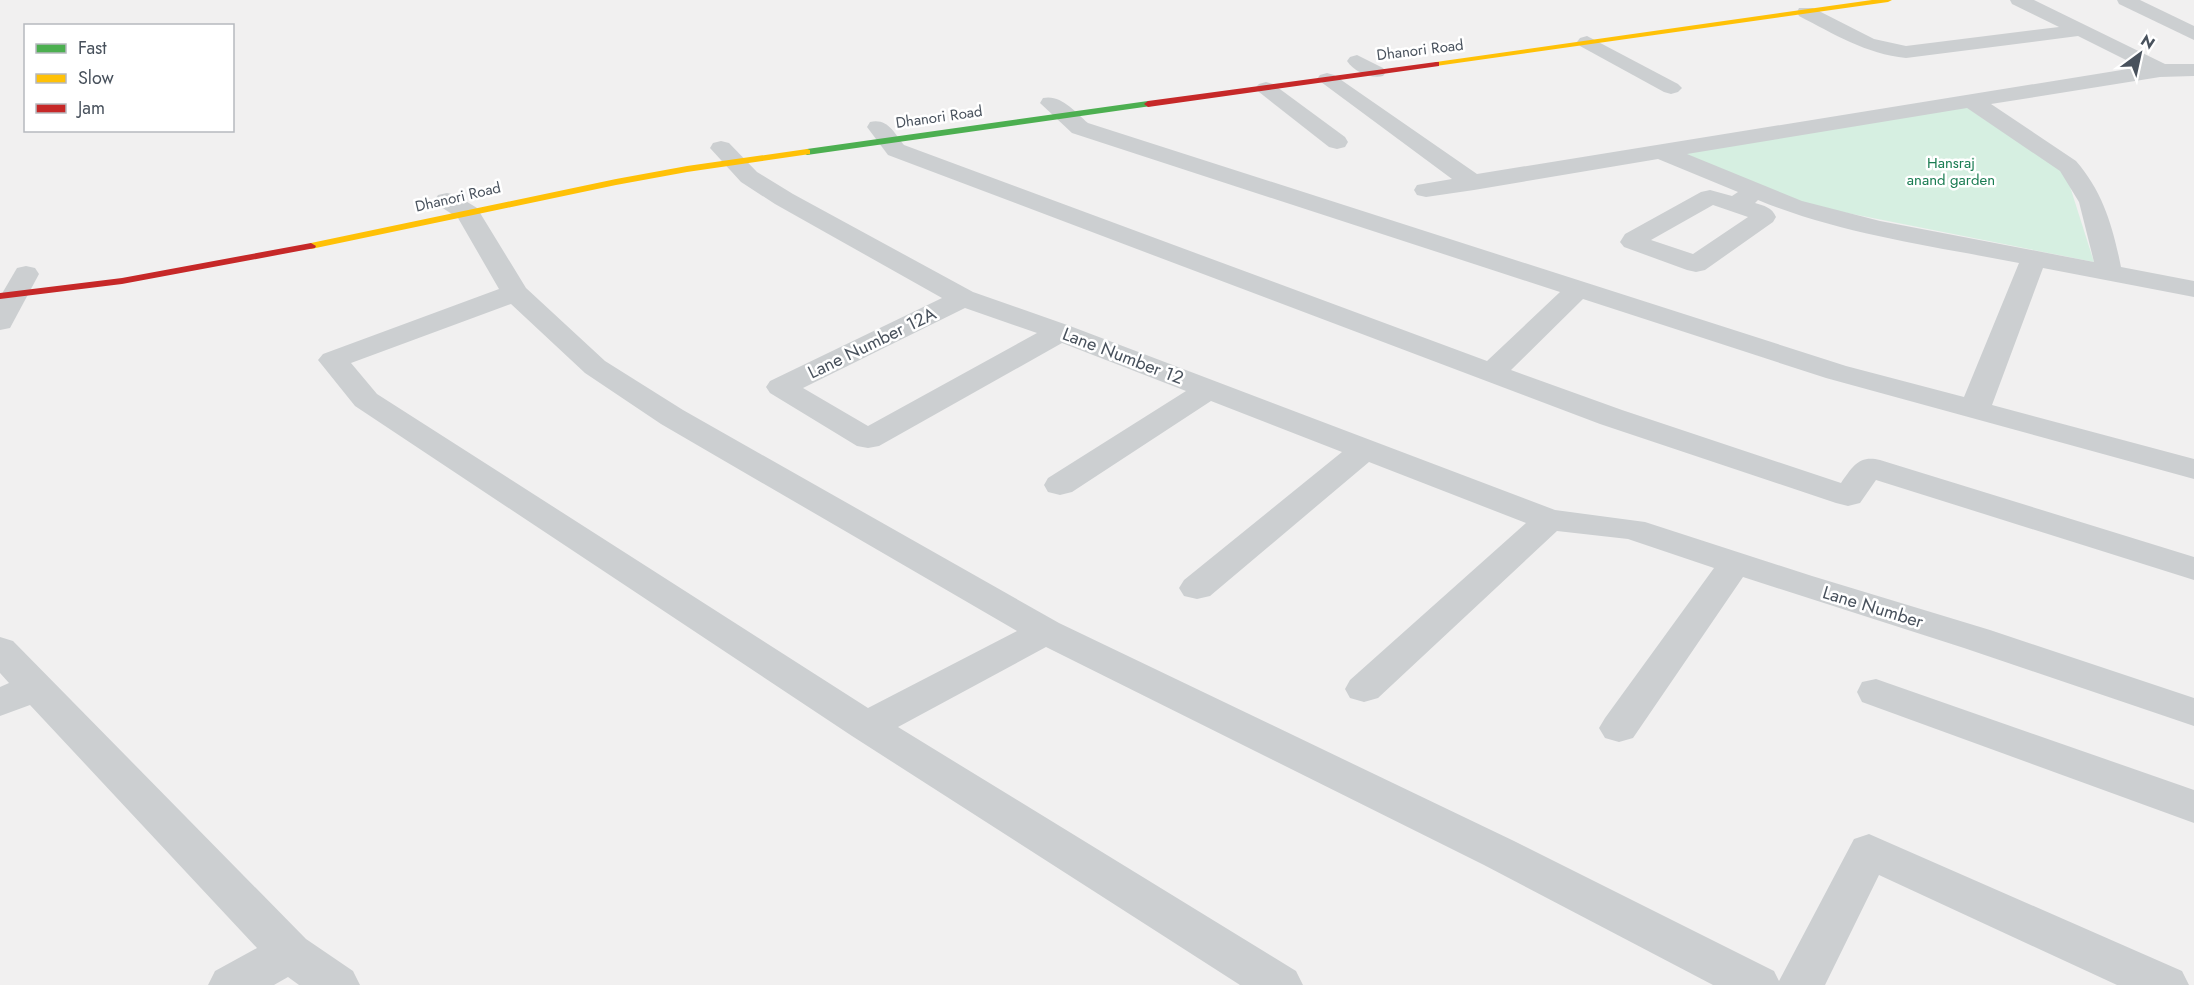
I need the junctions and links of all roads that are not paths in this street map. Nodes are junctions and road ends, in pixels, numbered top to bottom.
1 (1888, 0) edge
2 (2019, 0) edge
3 (2126, 0) edge
4 (1800, 6) edge
5 (2081, 30) junction
6 (2194, 34) edge
7 (1587, 42) junction
8 (1440, 49) dead end
9 (1351, 61) dead end
10 (1378, 65) junction
11 (2162, 70) junction
12 (2194, 70) edge
13 (1327, 79) junction
14 (2194, 85) edge
15 (1266, 88) junction
16 (1671, 88) dead end
17 (1971, 101) junction
18 (1058, 106) junction
19 (880, 130) junction
20 (1337, 142) dead end
21 (728, 152) junction
22 (1661, 152) junction
23 (598, 168) dead end
24 (607, 183) junction
25 (1474, 183) junction
26 (1426, 190) dead end
27 (455, 203) junction
28 (2034, 258) junction
29 (2109, 273) junction
30 (17, 282) edge
31 (1578, 289) junction
32 (2194, 289) edge
33 (515, 293) junction
34 (963, 298) junction
35 (0, 322) edge
36 (1060, 332) junction
37 (1491, 373) junction
38 (1209, 389) junction
39 (1975, 410) junction
40 (1365, 449) junction
41 (2194, 469) edge
42 (1060, 485) dead end
43 (1549, 519) junction
44 (1735, 563) junction
45 (2194, 569) edge
46 (1197, 588) dead end
47 (1046, 632) junction
48 (0, 650) edge
49 (1364, 689) dead end
50 (1876, 692) dead end
51 (18, 695) edge
52 (2194, 712) edge
53 (866, 726) junction
54 (1619, 729) dead end
55 (2194, 807) edge
56 (290, 952) junction
57 (232, 985) edge
58 (336, 985) edge
59 (1279, 985) edge
60 (1756, 985) edge
61 (1801, 985) edge
62 (2165, 985) edge

1 - 4 main road, Dhanori Road
2 - 5 street
3 - 6 street
4 - 5 street
4 - 7 main road, Dhanori Road
4 - 8 main road, Dhanori Road
5 - 11 street
7 - 10 main road, Dhanori Road
7 - 16 street
9 - 10 street
10 - 13 main road, Dhanori Road
11 - 12 street
11 - 14 street
11 - 17 street
13 - 15 main road, Dhanori Road
13 - 25 street
15 - 18 main road, Dhanori Road
15 - 20 street
17 - 22 street
17 - 29 street
18 - 19 main road, Dhanori Road
18 - 31 street
19 - 21 main road, Dhanori Road
19 - 37 street
21 - 24 main road, Dhanori Road
21 - 34 street, Lane Number 12
22 - 25 street
22 - 28 street
23 - 24 main road
24 - 27 main road, Dhanori Road
25 - 26 street
27 - 30 main road, Dhanori Road
27 - 33 street
28 - 29 street
28 - 39 street
29 - 32 street
30 - 35 street
31 - 37 street
31 - 39 street
33 - 47 street
33 - 53 street
34 - 36 street, Lane Number 12
34 - 36 street, Lane Number 12A
36 - 38 street, Lane Number 12
37 - 45 street
38 - 40 street, Lane Number 12
38 - 42 street
39 - 41 street
40 - 43 street, Lane Number 12
40 - 46 street
43 - 44 street, Lane Number
43 - 49 street
44 - 52 street, Lane Number
44 - 54 street
47 - 53 street
47 - 60 street
48 - 51 street
50 - 55 street
51 - 56 street
53 - 59 street
56 - 57 street
56 - 58 street
61 - 62 street

